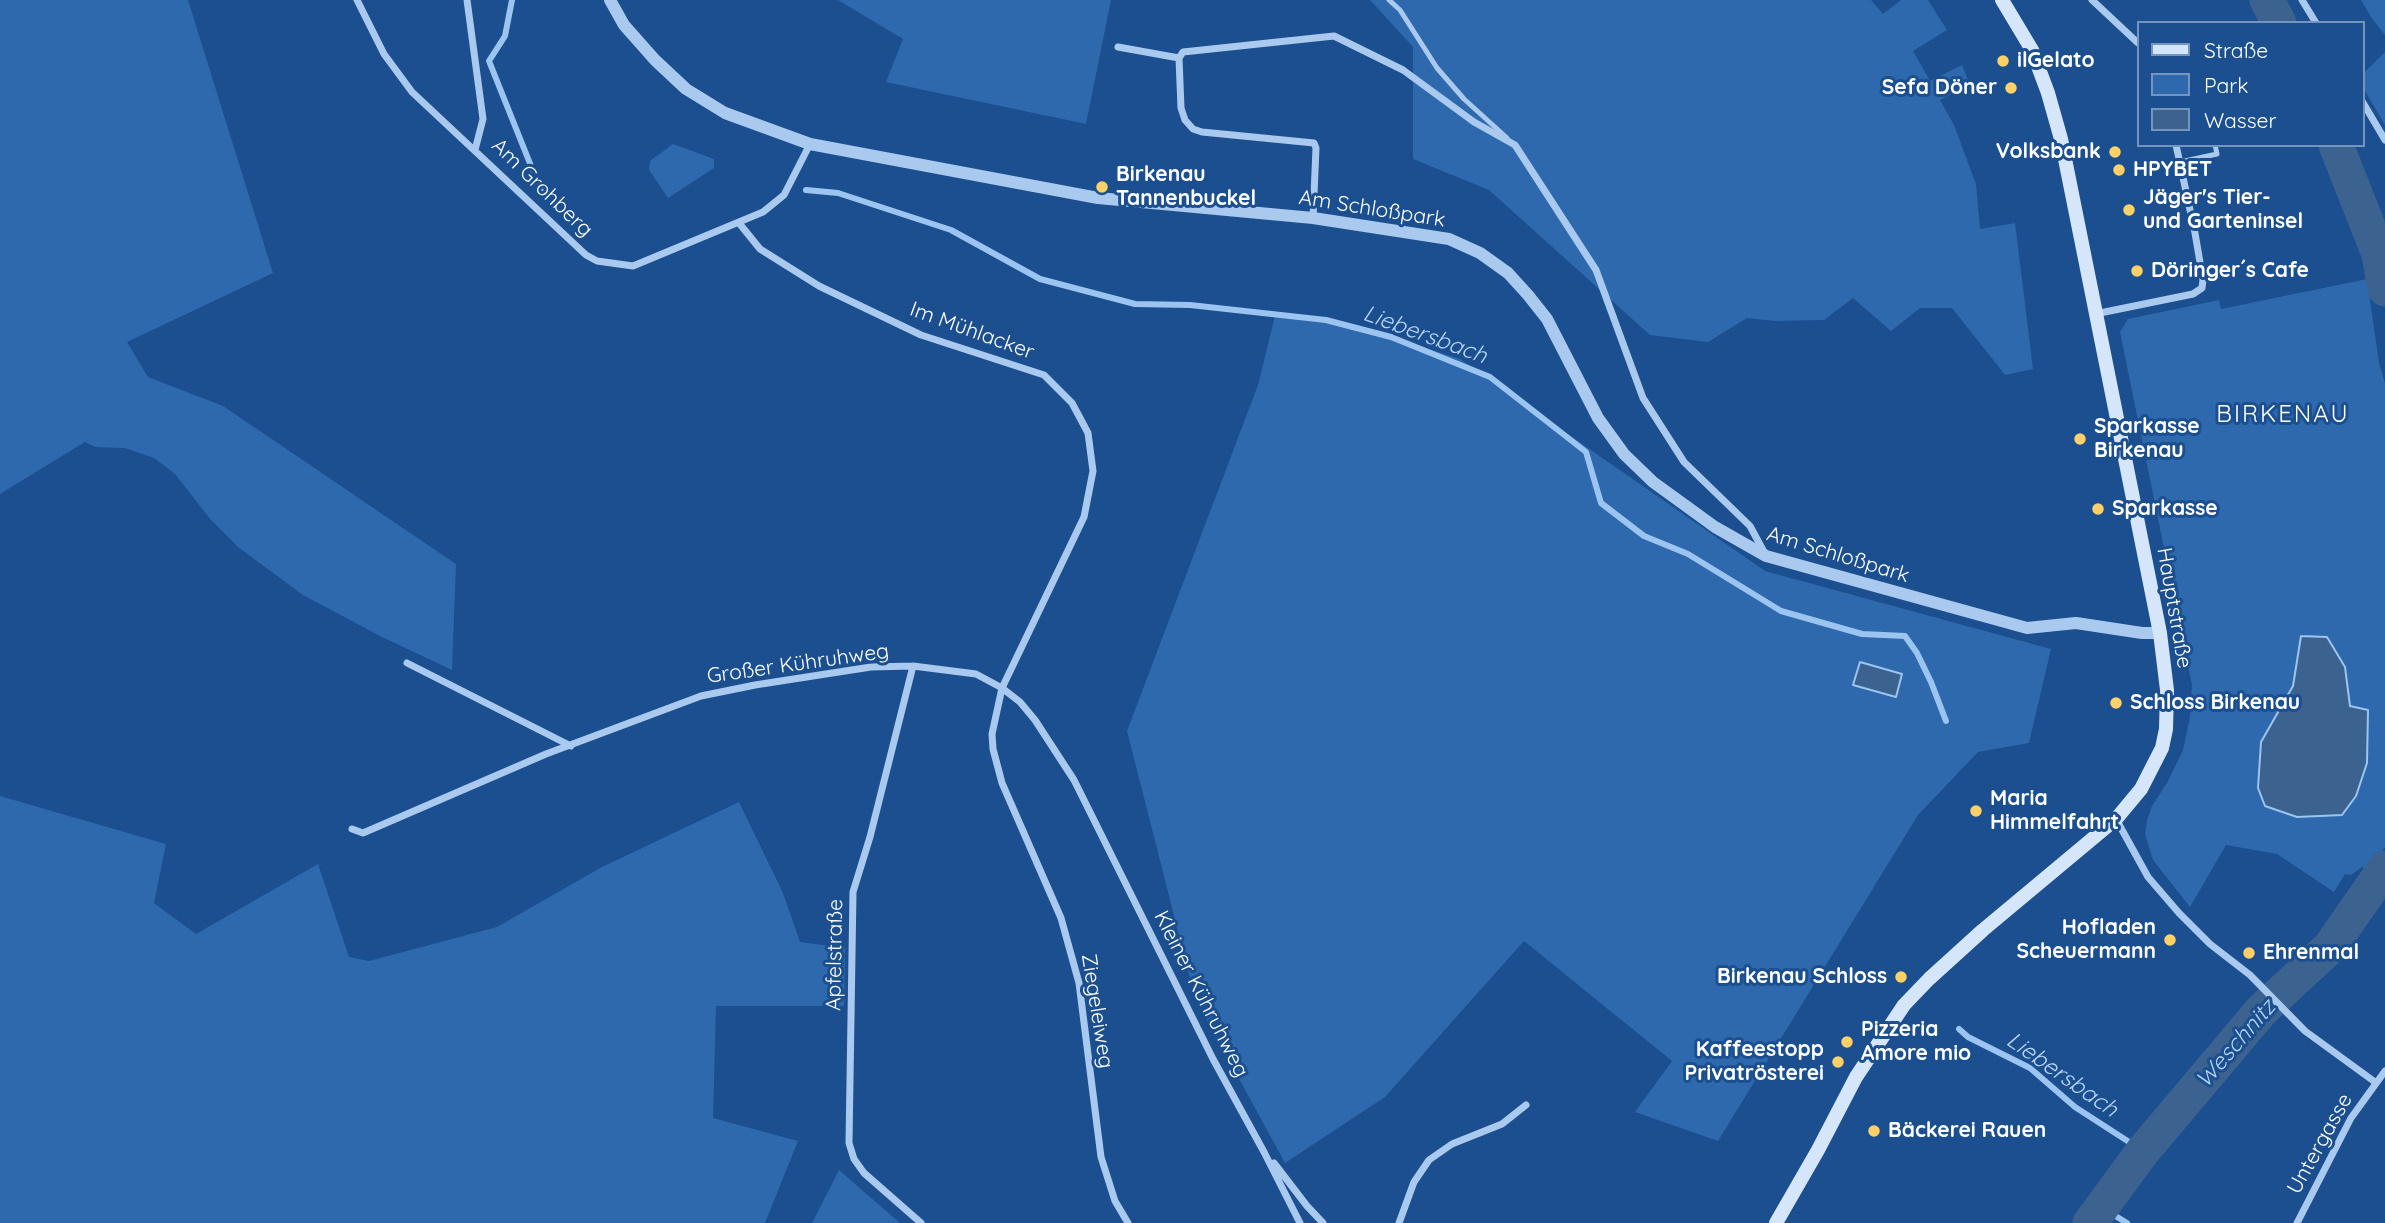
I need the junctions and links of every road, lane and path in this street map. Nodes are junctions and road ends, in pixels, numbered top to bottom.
1 (357, 0) edge
2 (467, 0) edge
3 (610, 0) edge
4 (1389, 0) edge
5 (2002, 0) edge
6 (2092, 0) edge
7 (2302, 0) edge
8 (2314, 21) edge
9 (2136, 41) edge
10 (1118, 47) dead end
11 (1179, 58) junction
12 (2364, 104) edge
13 (2385, 140) edge
14 (810, 145) junction
15 (1515, 145) junction
16 (2176, 147) edge
17 (2215, 147) edge
18 (475, 150) junction
19 (2180, 162) junction
20 (1313, 218) junction
21 (739, 223) junction
22 (2095, 314) junction
23 (1766, 556) junction
24 (2160, 633) junction
25 (407, 663) dead end
26 (913, 666) junction
27 (1002, 688) junction
28 (571, 746) junction
29 (1074, 780) joint
30 (2116, 819) junction
31 (352, 829) dead end
32 (2385, 1071) edge
33 (2375, 1083) junction
34 (1526, 1105) dead end
35 (1264, 1152) junction
36 (921, 1223) edge
37 (1128, 1223) edge
38 (1300, 1223) edge
39 (1323, 1223) edge
40 (1399, 1223) edge
41 (1776, 1223) edge
42 (2297, 1223) edge

1 - 18 street
2 - 18 street, Am Grohberg
3 - 14 street, Am Schloßpark
4 - 15 lane
5 - 22 main road, Hauptstraße
6 - 9 street
7 - 8 street
10 - 11 street
11 - 15 street
11 - 20 street
12 - 13 street
14 - 20 street, Am Schloßpark
14 - 21 street, Am Grohberg
15 - 23 street
16 - 19 street
17 - 19 lane
18 - 21 street, Am Grohberg
19 - 22 street
20 - 23 street, Am Schloßpark
21 - 27 street, Im Mühlacker
22 - 24 main road, Hauptstraße
23 - 24 street, Am Schloßpark
24 - 30 main road, Hauptstraße
25 - 28 street
26 - 27 street, Großer Kühruhweg
26 - 28 street, Großer Kühruhweg
26 - 36 street, Apfelstraße
27 - 29 street, Großer Kühruhweg
27 - 37 street, Ziegeleiweg
28 - 31 street, Großer Kühruhweg
29 - 35 street, Kleiner Kühruhweg
30 - 33 street
30 - 41 main road, Hauptstraße
32 - 33 street, Untergasse
33 - 42 street, Untergasse
34 - 40 street
35 - 38 street, Kleiner Kühruhweg
35 - 39 street

